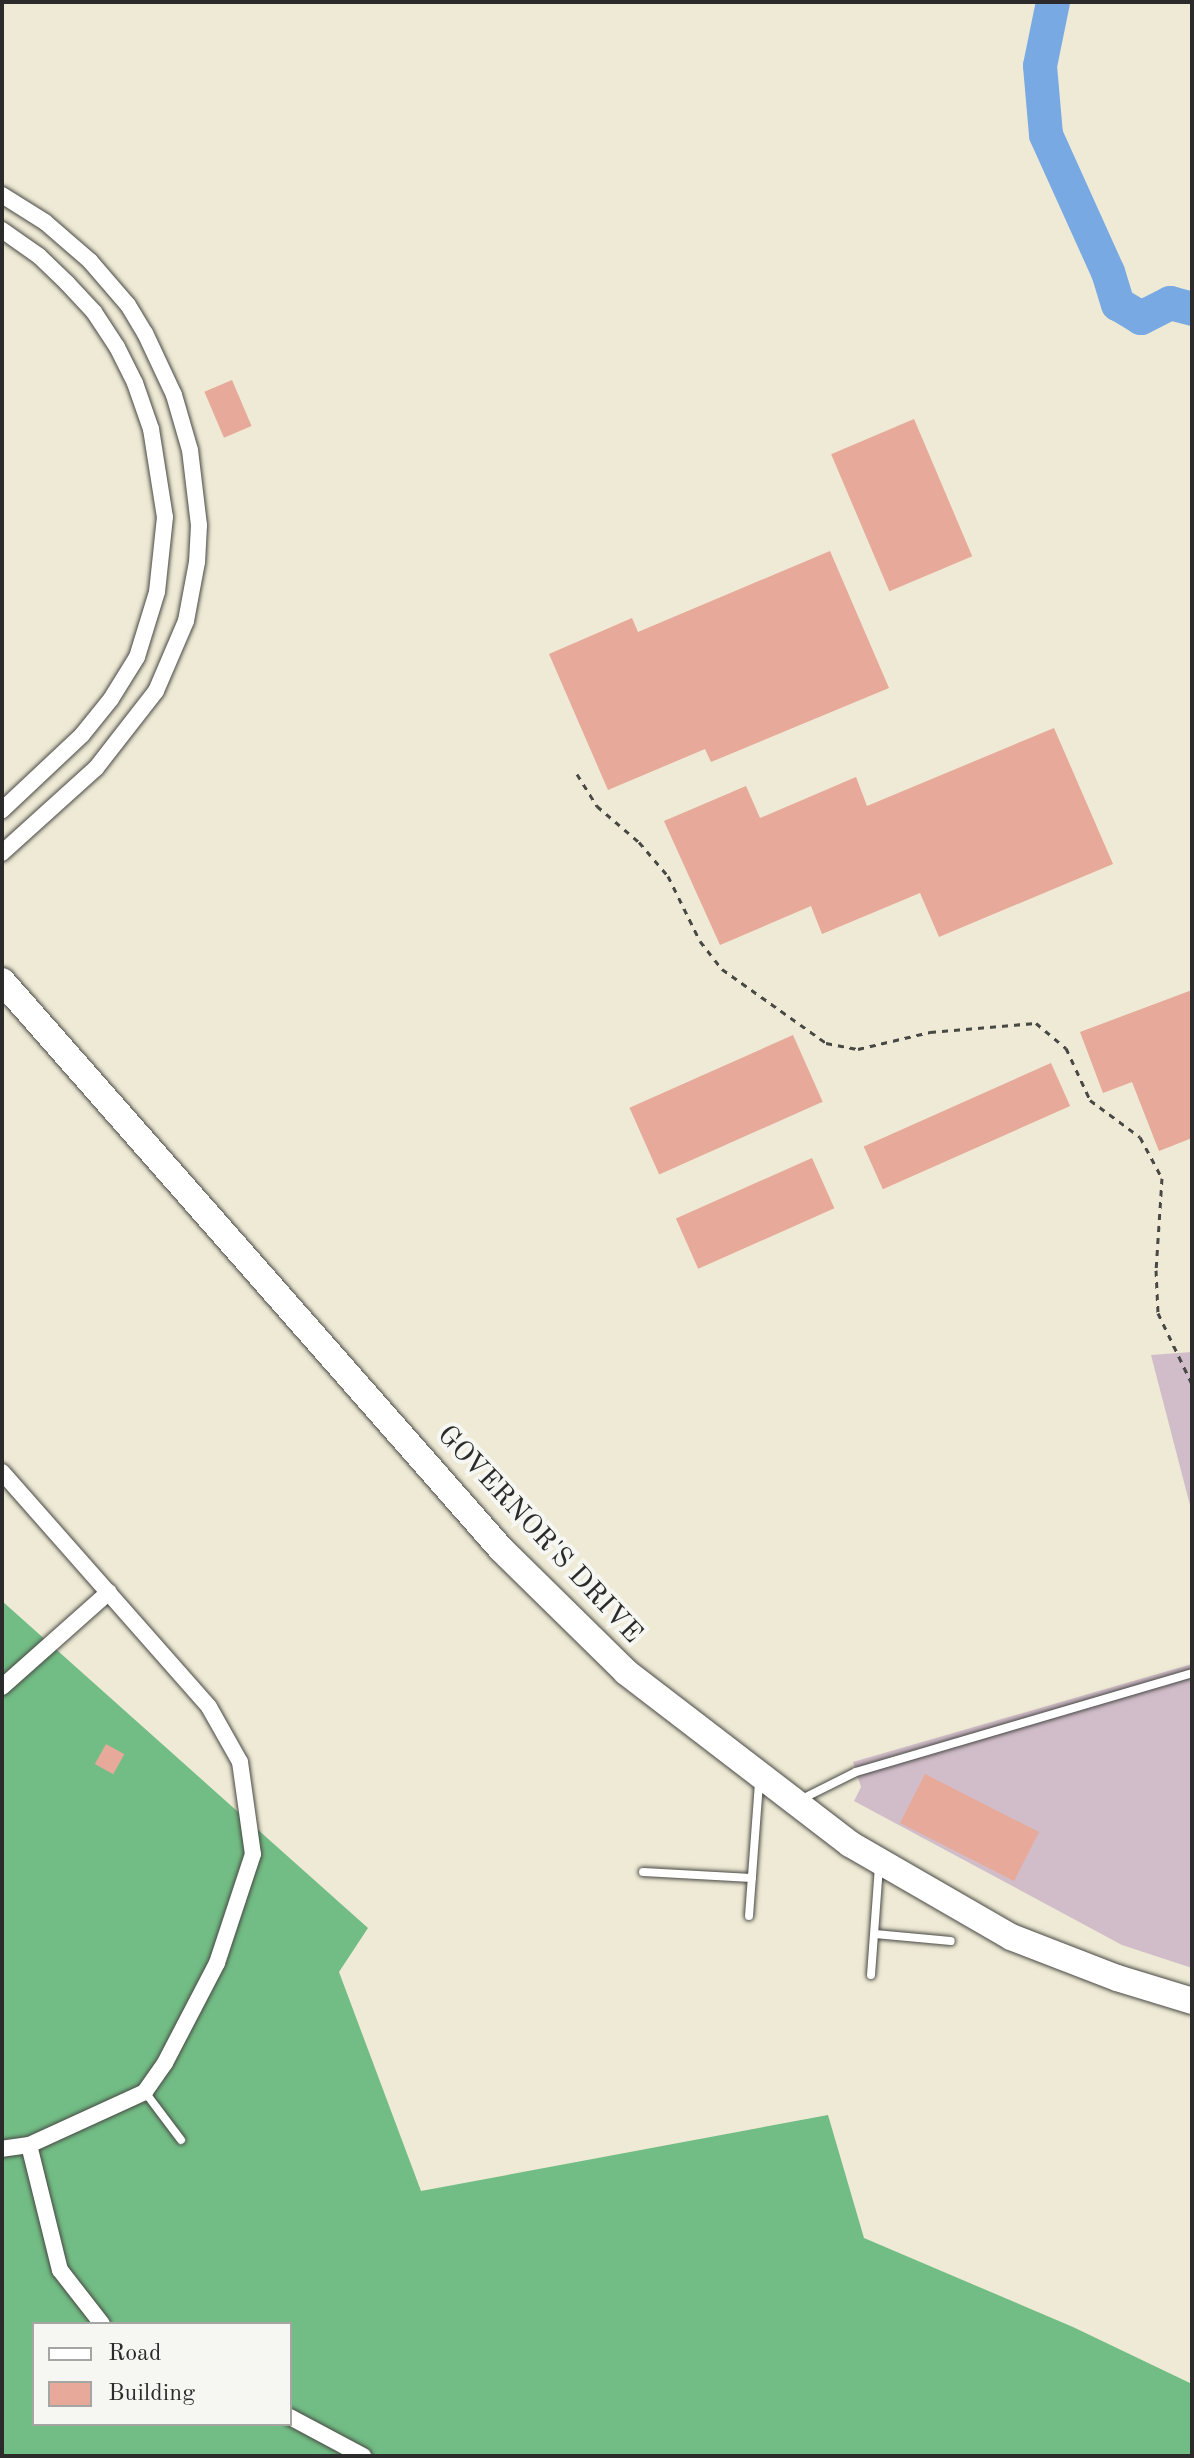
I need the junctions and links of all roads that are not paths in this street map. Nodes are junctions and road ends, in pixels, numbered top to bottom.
1 (2, 195) edge
2 (2, 230) edge
3 (2, 810) edge
4 (2, 853) edge
5 (2, 981) edge
6 (2, 1472) edge
7 (109, 1592) junction
8 (1192, 1673) edge
9 (2, 1687) edge
10 (760, 1777) junction
11 (794, 1803) junction
12 (879, 1861) junction
13 (643, 1872) dead end
14 (752, 1878) junction
15 (749, 1916) dead end
16 (875, 1934) junction
17 (951, 1941) dead end
18 (871, 1975) dead end
19 (1192, 2001) edge
20 (145, 2092) junction
21 (181, 2140) dead end
22 (29, 2145) junction
23 (2, 2149) edge
24 (100, 2322) edge
25 (292, 2418) edge
26 (363, 2456) edge

1 - 4 street
2 - 3 street
5 - 10 main road, GOVERNOR'S DRIVE
6 - 7 street
7 - 9 street
7 - 20 street
8 - 11 lane
10 - 11 main road, GOVERNOR'S DRIVE
10 - 14 lane
11 - 12 main road, GOVERNOR'S DRIVE
12 - 16 lane
12 - 19 main road, GOVERNOR'S DRIVE
13 - 14 lane
14 - 15 lane
16 - 17 lane
16 - 18 lane
20 - 21 lane
20 - 22 street
22 - 23 street
22 - 24 street
25 - 26 street

